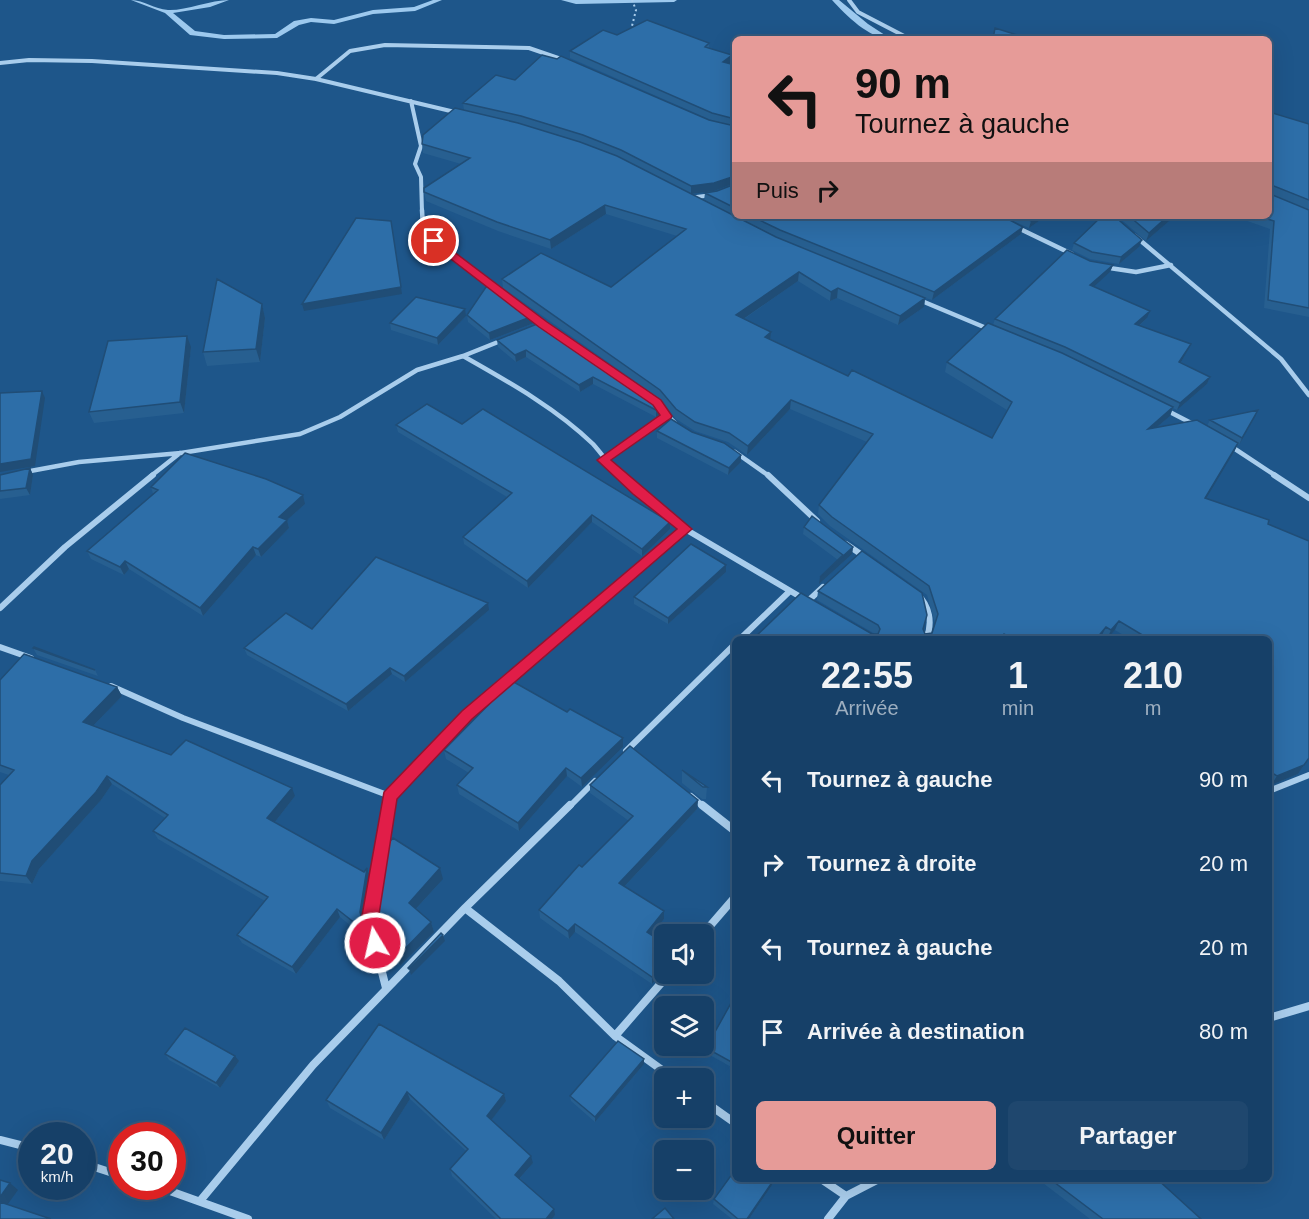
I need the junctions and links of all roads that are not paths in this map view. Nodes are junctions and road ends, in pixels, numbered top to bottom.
1 (849, 0) edge
2 (904, 36) edge
3 (569, 62) edge
4 (0, 63) edge
5 (316, 79) junction
6 (411, 101) junction
7 (465, 115) edge
8 (680, 193) edge
9 (715, 195) edge
10 (688, 198) junction
11 (698, 202) edge
12 (1005, 221) edge
13 (1127, 230) edge
14 (1078, 258) edge
15 (1098, 265) edge
16 (1171, 265) junction
17 (906, 295) edge
18 (510, 299) edge
19 (526, 311) edge
20 (543, 324) junction
21 (533, 328) edge
22 (552, 331) edge
23 (1002, 334) edge
24 (513, 336) edge
25 (463, 356) junction
26 (643, 393) edge
27 (1309, 395) edge
28 (1154, 404) edge
29 (666, 416) junction
30 (683, 428) edge
31 (1201, 429) edge
32 (1219, 439) edge
33 (726, 446) edge
34 (181, 453) junction
35 (604, 460) junction
36 (23, 472) edge
37 (1309, 498) edge
38 (819, 522) edge
39 (685, 529) junction
40 (844, 542) edge
41 (861, 554) junction
42 (870, 560) edge
43 (852, 562) edge
44 (826, 585) edge
45 (790, 591) junction
46 (915, 593) edge
47 (808, 601) junction
48 (818, 606) edge
49 (0, 608) edge
50 (743, 636) edge
51 (928, 636) edge
52 (0, 647) edge
53 (732, 647) edge
54 (34, 659) edge
55 (101, 683) edge
56 (630, 748) junction
57 (638, 755) edge
58 (621, 756) edge
59 (604, 773) edge
60 (1309, 775) edge
61 (682, 789) edge
62 (1272, 790) edge
63 (390, 796) junction
64 (732, 829) edge
65 (732, 900) edge
66 (465, 908) junction
67 (712, 924) edge
68 (660, 984) edge
69 (386, 988) junction
70 (1309, 1006) edge
71 (1272, 1017) edge
72 (615, 1036) junction
73 (659, 1068) edge
74 (714, 1108) edge
75 (732, 1122) edge
76 (0, 1140) edge
77 (18, 1144) edge
78 (825, 1182) edge
79 (873, 1182) edge
80 (186, 1196) edge
81 (846, 1196) junction
82 (200, 1201) junction
83 (248, 1219) edge
84 (828, 1219) edge

1 - 2 street
3 - 5 street
4 - 5 street
5 - 6 street
6 - 7 street
6 - 18 street
8 - 10 street
9 - 10 street
10 - 11 street
12 - 14 street
13 - 16 street
15 - 16 street
16 - 27 street
17 - 23 street
19 - 20 street
20 - 21 street
20 - 22 street
24 - 25 street
25 - 34 street
25 - 35 street
26 - 29 street
28 - 31 street
29 - 30 street
29 - 35 street
32 - 37 street
33 - 38 street
34 - 36 street
34 - 49 street
35 - 39 street
39 - 45 street
39 - 63 street
40 - 41 street
41 - 42 street
41 - 43 street
44 - 47 street
45 - 47 street
45 - 50 street
46 - 51 street
47 - 48 street
52 - 54 street
53 - 56 street
55 - 63 street
56 - 57 street
56 - 58 street
59 - 66 street
60 - 62 street
61 - 64 street
63 - 69 street
65 - 67 street
66 - 69 street
66 - 72 street
68 - 72 street
69 - 82 street
70 - 71 street
72 - 73 street
74 - 75 street
76 - 77 street
78 - 81 street
79 - 81 street
80 - 82 street
81 - 84 street
82 - 83 street

